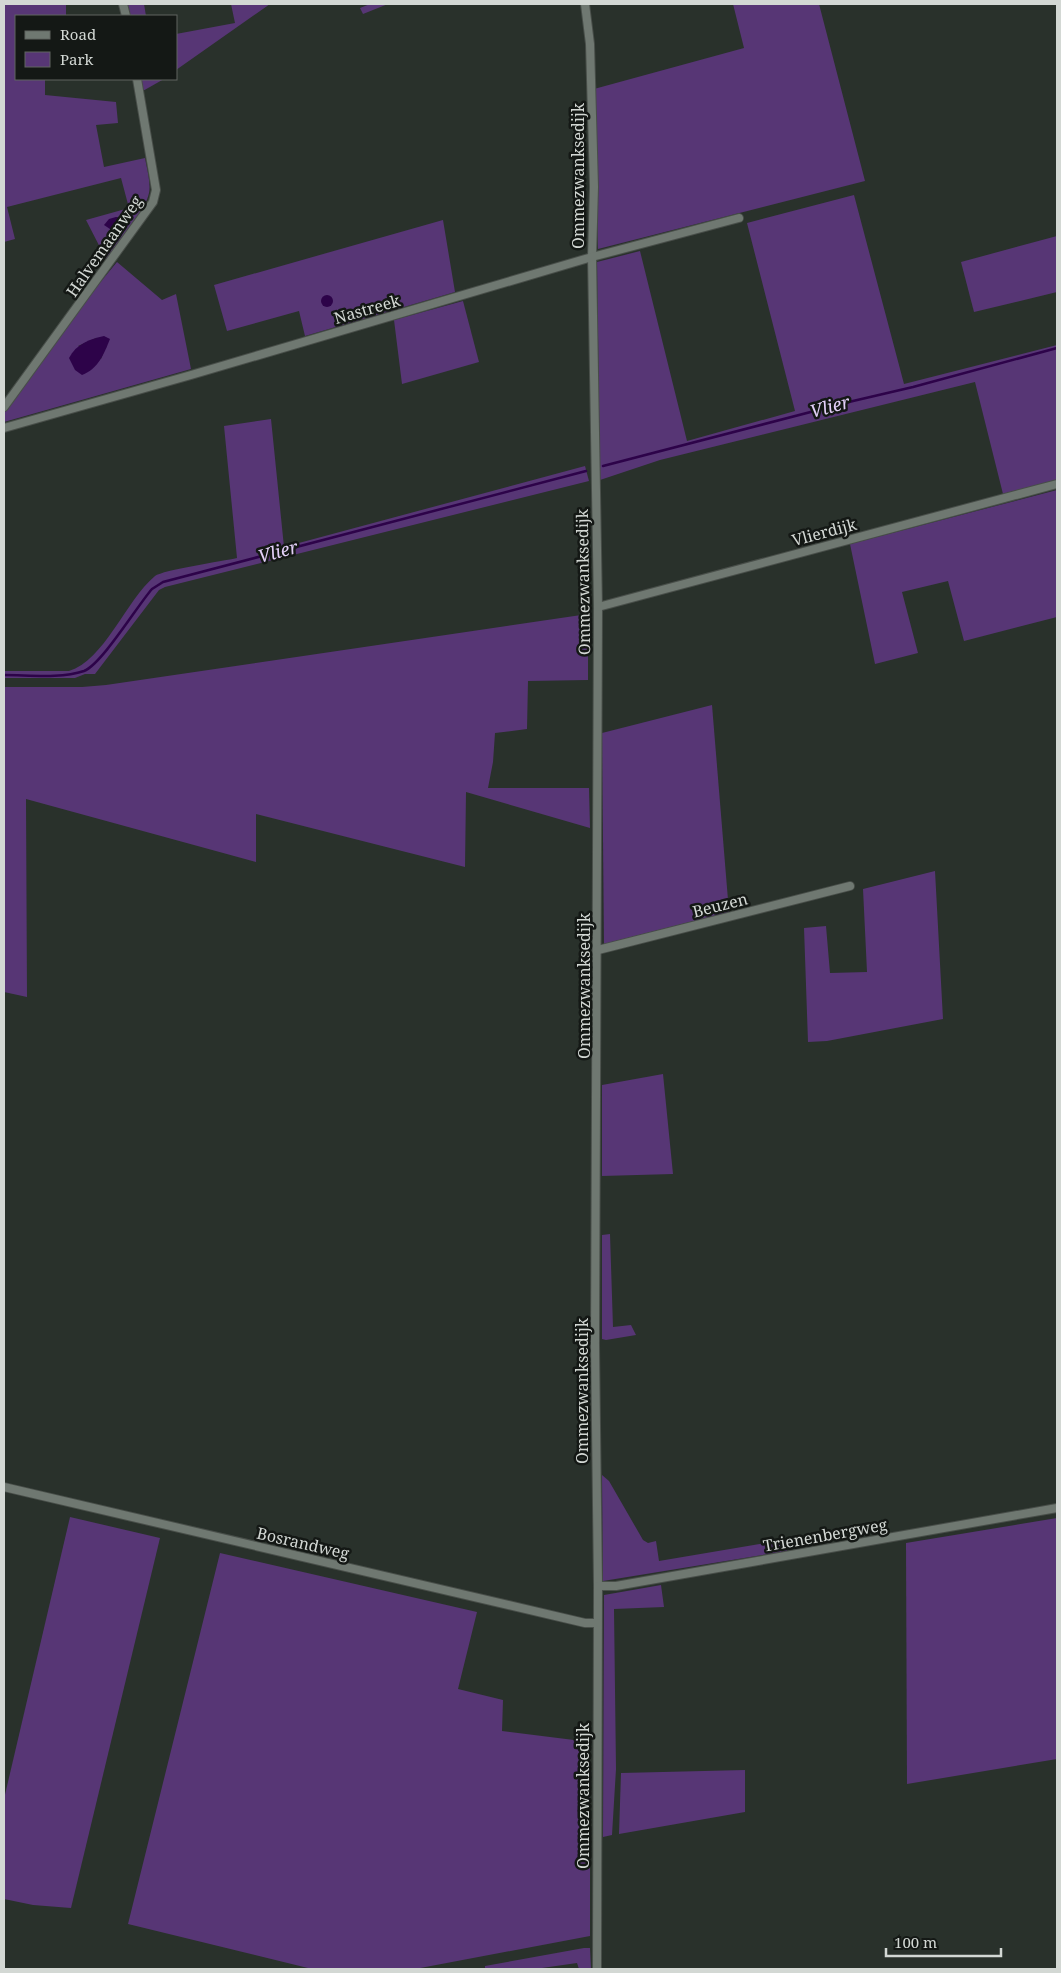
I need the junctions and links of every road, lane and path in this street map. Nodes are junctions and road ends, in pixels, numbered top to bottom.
1 (585, 4) edge
2 (136, 80) edge
3 (739, 218) dead end
4 (592, 257) junction
5 (4, 407) edge
6 (4, 428) edge
7 (1057, 484) edge
8 (598, 607) junction
9 (850, 886) dead end
10 (598, 950) junction
11 (4, 1487) edge
12 (1057, 1508) edge
13 (598, 1586) junction
14 (597, 1623) junction
15 (596, 1969) edge

1 - 4 street, Ommezwanksedijk
2 - 5 street, Halvemaanweg
3 - 4 street, Nastreek
4 - 6 street, Nastreek
4 - 8 street, Ommezwanksedijk
7 - 8 street, Vlierdijk
8 - 10 street, Ommezwanksedijk
9 - 10 street, Beuzen
10 - 13 street, Ommezwanksedijk
11 - 14 street, Bosrandweg
12 - 13 street, Trienenbergweg
13 - 14 street, Ommezwanksedijk
14 - 15 street, Ommezwanksedijk

